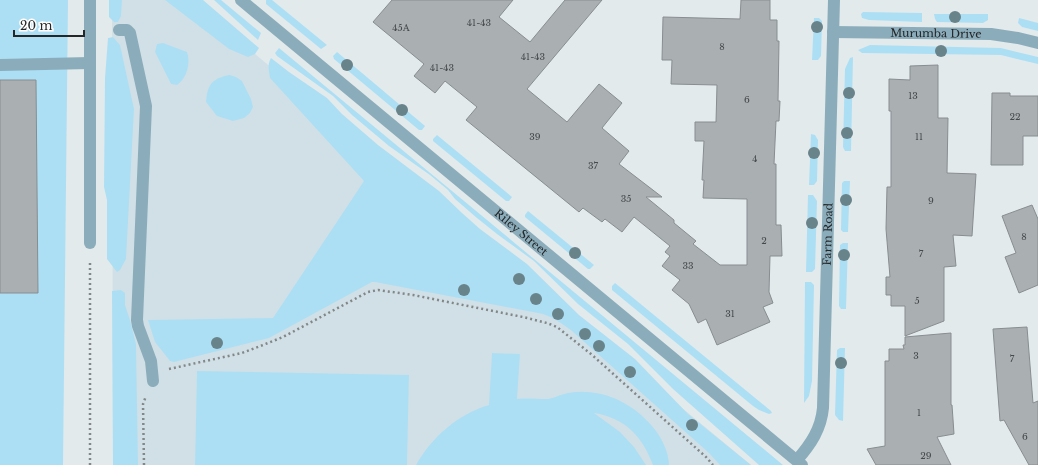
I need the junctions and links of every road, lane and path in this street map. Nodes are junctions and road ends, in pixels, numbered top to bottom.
1 (90, 0) edge
2 (241, 0) edge
3 (834, 0) edge
4 (119, 30) dead end
5 (832, 32) junction
6 (1038, 43) edge
7 (90, 62) junction
8 (0, 65) edge
9 (90, 243) joint
10 (153, 381) junction
11 (799, 462) edge
12 (90, 465) edge
13 (144, 465) edge
14 (713, 465) edge

1 - 7 street
2 - 11 street, Riley Street
3 - 5 street, Farm Road
4 - 10 street
5 - 6 street, Murumba Drive
5 - 11 street, Farm Road
7 - 8 street
7 - 9 street
9 - 12 path
10 - 13 path
10 - 14 path

